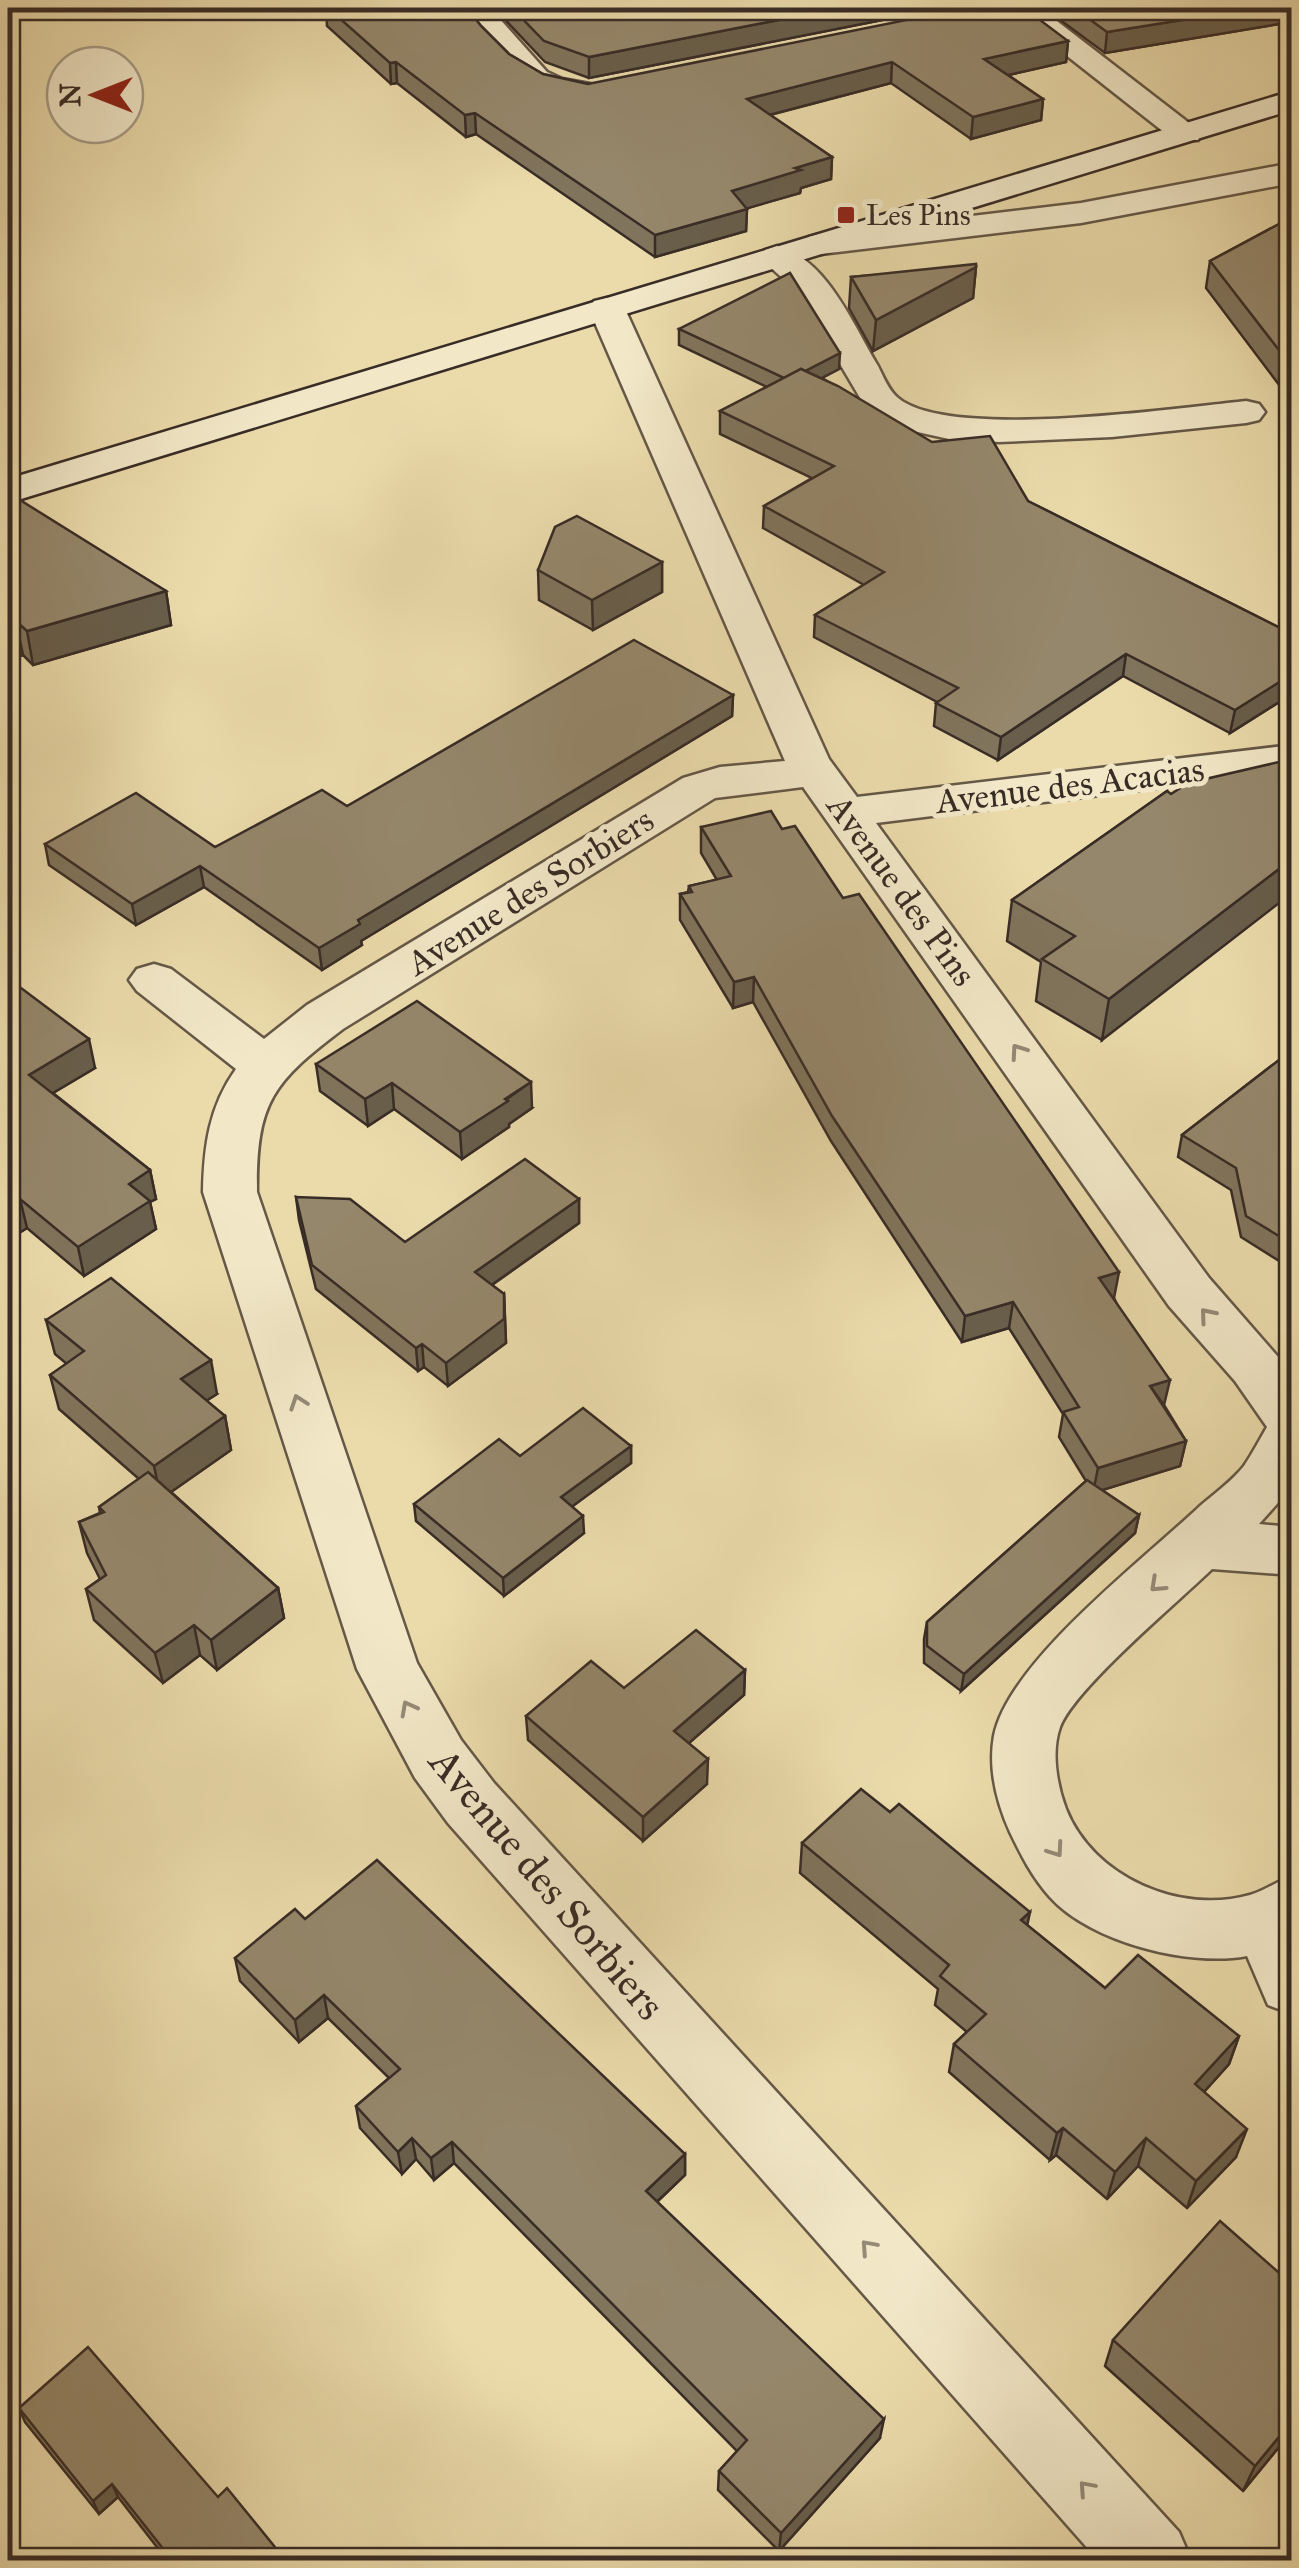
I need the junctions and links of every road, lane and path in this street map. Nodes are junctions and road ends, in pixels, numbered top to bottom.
1 (474, 8) edge
2 (1020, 8) edge
3 (606, 90) edge
4 (1292, 100) edge
5 (1186, 133) junction
6 (1292, 173) edge
7 (821, 244) junction
8 (777, 257) junction
9 (607, 309) junction
10 (1246, 412) dead end
11 (8, 491) edge
12 (1292, 758) edge
13 (832, 792) junction
14 (154, 980) dead end
15 (266, 1066) junction
16 (1273, 1363) edge
17 (1292, 1416) edge
18 (1292, 1436) edge
19 (1202, 1544) junction
20 (1292, 1550) edge
21 (1286, 1910) edge
22 (1292, 1983) edge
23 (1151, 2560) edge

1 - 3 street
2 - 5 street
4 - 5 street
5 - 7 street
6 - 7 street
7 - 8 street
8 - 9 street
8 - 10 street
9 - 11 street
9 - 13 street, Avenue des Pins
12 - 13 street, Avenue des Acacias
13 - 15 street, Avenue des Sorbiers
16 -> 13 street, Avenue des Pins
14 - 15 street
23 -> 15 street, Avenue des Sorbiers
16 - 17 street, Avenue des Pins
18 - 19 street
19 - 20 street
19 -> 21 street
21 - 22 street

